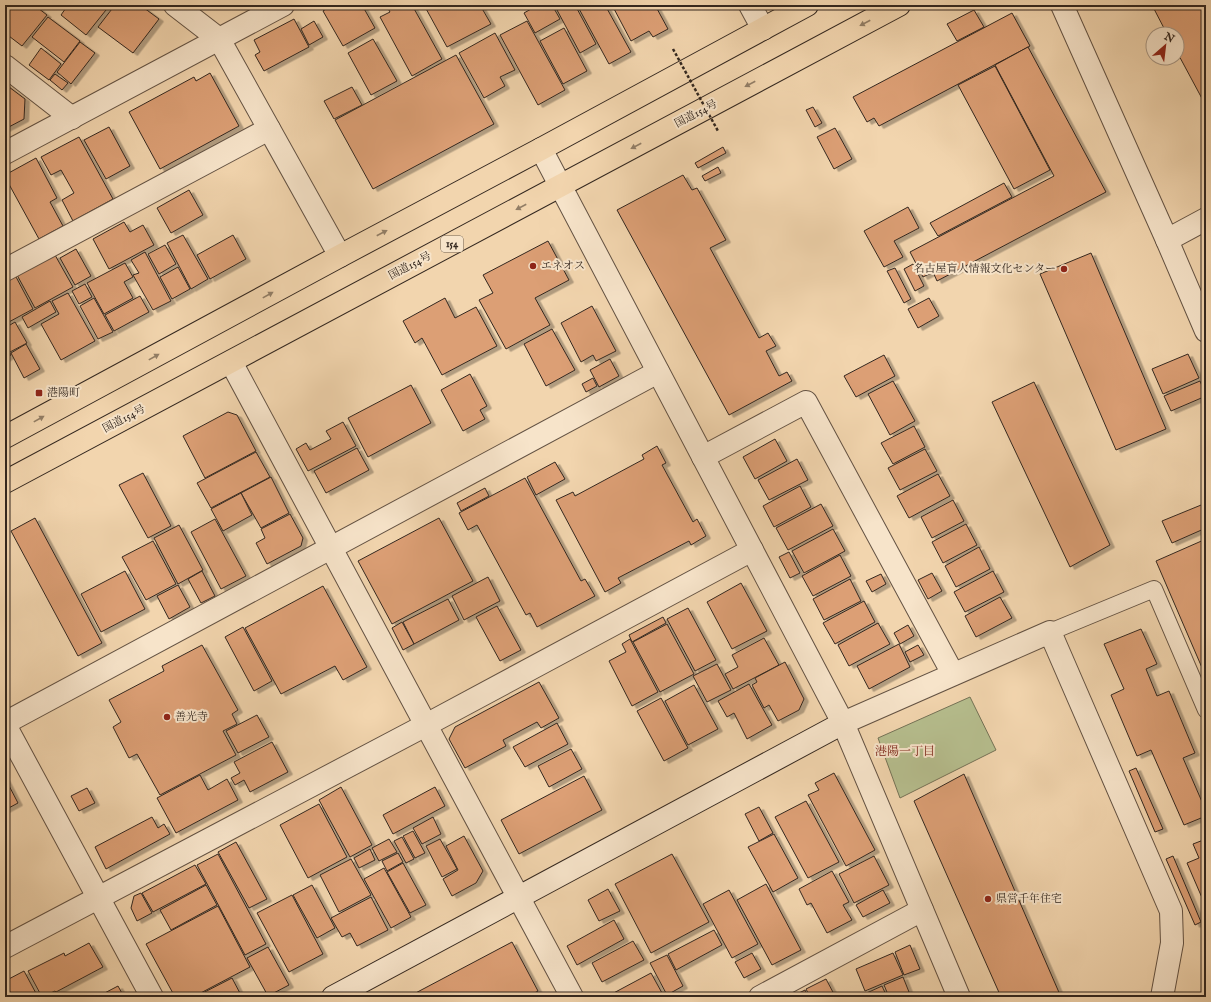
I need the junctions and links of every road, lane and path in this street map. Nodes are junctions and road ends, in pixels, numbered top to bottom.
1 (175, 5) edge
2 (283, 5) edge
3 (750, 5) edge
4 (807, 5) edge
5 (899, 5) edge
6 (1062, 5) edge
7 (763, 29) junction
8 (219, 39) junction
9 (673, 49) dead end
10 (5, 66) edge
11 (72, 118) junction
12 (269, 129) junction
13 (718, 131) dead end
14 (541, 149) junction
15 (5, 153) edge
16 (560, 186) junction
17 (1206, 219) edge
18 (1167, 240) junction
19 (340, 256) junction
20 (5, 270) edge
21 (1206, 331) edge
22 (231, 362) junction
23 (658, 372) junction
24 (5, 437) edge
25 (703, 457) junction
26 (5, 482) edge
27 (331, 548) junction
28 (752, 550) junction
29 (1050, 632) junction
30 (953, 674) junction
31 (1206, 710) edge
32 (842, 723) junction
33 (5, 724) edge
34 (426, 725) junction
35 (98, 897) junction
36 (519, 897) junction
37 (922, 910) junction
38 (5, 947) edge
39 (152, 997) edge
40 (333, 997) edge
41 (572, 997) edge
42 (760, 997) edge
43 (959, 997) edge
44 (1162, 997) edge

1 - 8 street
2 - 8 street
3 - 7 street
4 - 7 highway
5 -> 16 highway, 国道154号 / 154
6 - 18 street
7 - 14 highway
8 - 11 street
8 - 12 street
9 - 13 path, bridge
10 - 11 street
11 - 15 street
12 - 19 street
12 - 20 street
14 - 16 street
19 -> 14 highway
16 -> 22 highway, 国道154号 / 154
16 - 23 street
17 - 18 street
18 - 21 street
24 -> 19 highway
22 - 26 highway, 国道154号 / 154
22 - 27 street
23 - 25 street
23 - 27 street
25 - 28 street
25 - 30 street
27 - 33 street
27 - 34 street
28 - 32 street
28 - 34 street
29 - 30 street
29 - 31 lane
29 - 44 street
30 - 32 street
32 - 36 street
32 - 37 street
33 - 35 street
34 - 35 street
34 - 36 street
35 - 38 street
35 - 39 street
36 - 40 street
36 - 41 street
37 - 42 street
37 - 43 street

